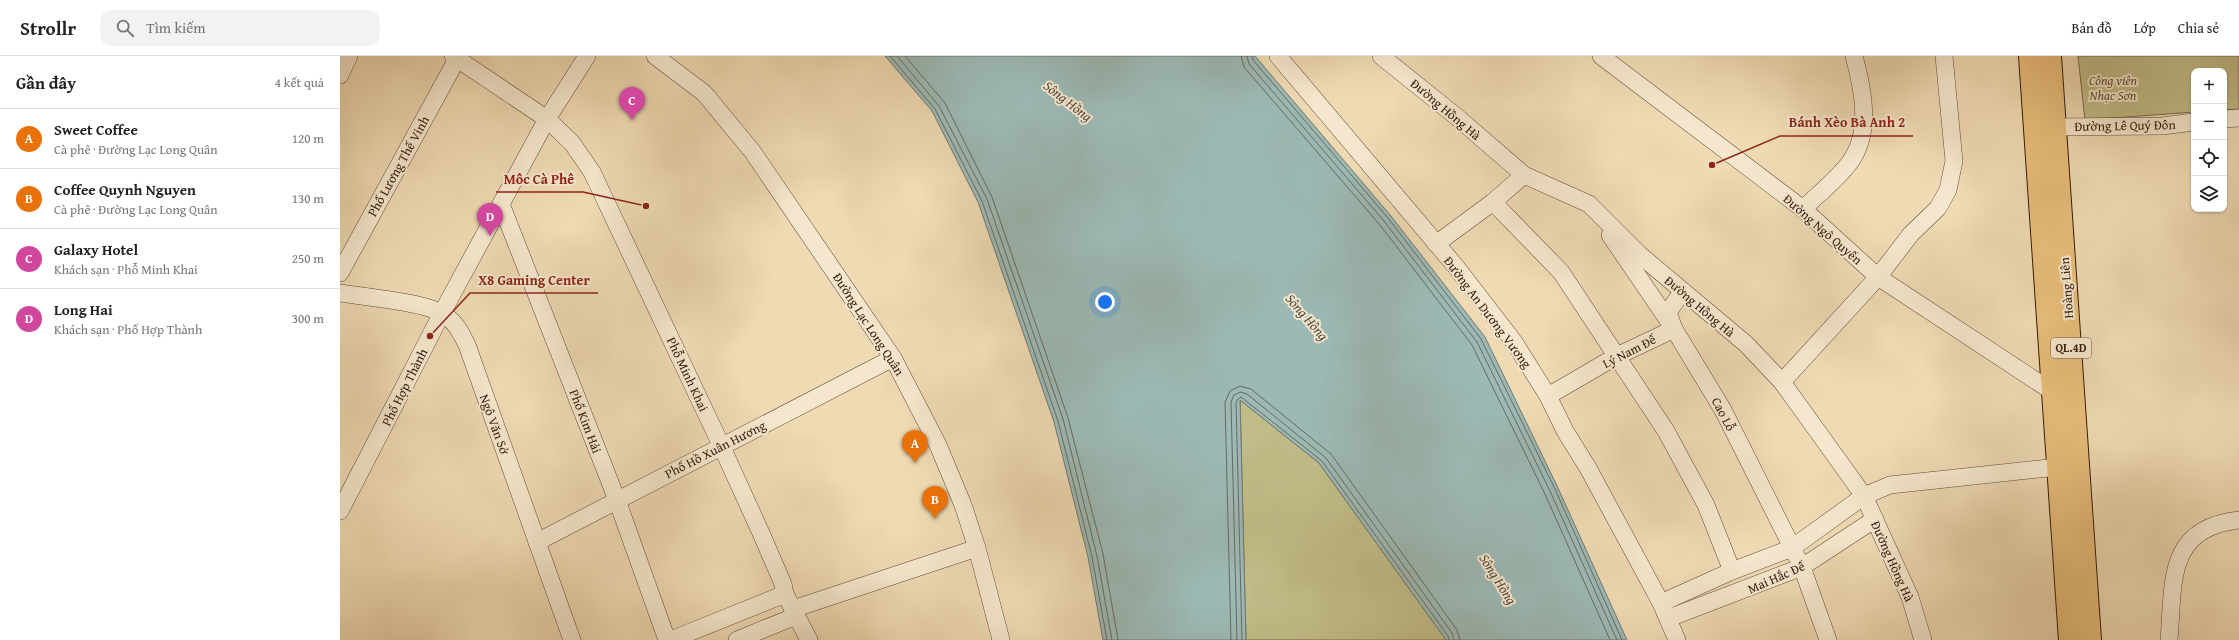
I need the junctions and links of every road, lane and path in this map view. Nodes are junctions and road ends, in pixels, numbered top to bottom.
1 (349, 56) edge
2 (587, 56) edge
3 (655, 56) edge
4 (1278, 56) edge
5 (1380, 56) edge
6 (1601, 56) edge
7 (1854, 56) edge
8 (1944, 56) edge
9 (2030, 56) edge
10 (2050, 56) edge
11 (455, 57) edge
12 (340, 75) edge
13 (547, 118) junction
14 (2239, 118) edge
15 (2227, 119) edge
16 (2191, 122) edge
17 (2045, 124) junction
18 (1524, 175) junction
19 (1493, 202) junction
20 (501, 204) junction
21 (1589, 204) junction
22 (1803, 209) junction
23 (1436, 244) junction
24 (340, 273) edge
25 (1878, 277) junction
26 (1683, 291) junction
27 (340, 293) edge
28 (442, 313) junction
29 (1674, 329) junction
30 (1615, 357) junction
31 (893, 358) junction
32 (1782, 382) junction
33 (2064, 392) junction
34 (1548, 396) junction
35 (721, 445) junction
36 (2058, 467) junction
37 (1864, 496) junction
38 (617, 500) junction
39 (340, 510) edge
40 (1875, 518) junction
41 (2239, 520) edge
42 (537, 542) junction
43 (977, 548) junction
44 (1792, 548) junction
45 (1802, 567) junction
46 (1732, 571) junction
47 (1661, 603) junction
48 (792, 607) junction
49 (1668, 618) junction
50 (572, 640) edge
51 (667, 640) edge
52 (671, 640) edge
53 (737, 640) edge
54 (809, 640) edge
55 (1001, 640) edge
56 (1677, 640) edge
57 (1828, 640) edge
58 (1923, 640) edge
59 (2070, 640) edge
60 (2090, 640) edge
61 (2169, 640) edge

1 - 12 street
2 - 13 street, Phố Hợp Thành
3 - 31 street, Đường Lạc Long Quân
4 - 23 street, Đường An Dương Vương
5 - 18 street, Đường Hồng Hà
6 - 22 street, Đường Ngô Quyến
7 - 22 street
8 - 25 street
9 - 17 main road, Hoàng Liên / QL.4D
10 - 17 main road, Hoàng Liên / QL.4D
11 - 13 street, Phỗ Minh Khai
11 - 24 street, Phố Lương Thế Vinh
13 - 20 street, Phố Hợp Thành
13 - 35 street, Phỗ Minh Khai
14 - 15 street
16 - 17 street, Đường Lê Quý Đôn
17 - 33 main road, Hoàng Liên / QL.4D
18 - 19 street
18 - 21 street, Đường Hồng Hà
19 - 23 street
19 - 30 street
20 - 28 street, Phố Hợp Thành
20 - 38 street, Phố Kim Hải
21 - 26 street, Đường Hồng Hà
21 - 29 street, Cao Lỗ
22 - 25 street, Đường Ngô Quyến
23 - 34 street, Đường An Dương Vương
25 - 32 street
25 - 33 street, Đường Ngô Quyến
26 - 29 street
26 - 32 street, Đường Hồng Hà
27 - 28 street, Ngô Văn Sở
28 - 39 street, Phố Hợp Thành
28 - 42 street, Ngô Văn Sở
29 - 30 street, Lý Nam Đế
29 - 44 street, Cao Lỗ
30 - 34 street, Lý Nam Đế
30 - 46 street
31 - 35 street, Phố Hồ Xuân Hương
31 - 43 street, Đường Lạc Long Quân
32 - 37 street, Đường Hồng Hà
33 - 36 main road, Hoàng Liên / QL.4D
33 - 60 main road, Hoàng Liên / QL.4D
34 - 47 street, Đường An Dương Vương
35 - 38 street, Phố Hồ Xuân Hương
35 - 48 street, Phỗ Minh Khai
36 - 37 street, Mai Hắc Đế
36 - 59 main road, Hoàng Liên / QL.4D
37 - 40 street, Đường Hồng Hà
37 - 44 street, Mai Hắc Đế
38 - 42 street, Phố Hồ Xuân Hương
38 - 51 street, Phố Kim Hải
40 - 45 street, Mai Hắc Đế
40 - 58 street, Đường Hồng Hà
41 - 61 street
42 - 50 street, Ngô Văn Sở
43 - 48 street
43 - 55 street, Đường Lạc Long Quân
44 - 45 street, Cao Lỗ
44 - 46 street, Mai Hắc Đế
45 - 49 street, Mai Hắc Đế
45 - 57 street, Cao Lỗ
46 - 47 street, Mai Hắc Đế
47 - 49 street, Đường An Dương Vương
48 - 52 street
48 - 53 street
48 - 54 street, Phỗ Minh Khai
49 - 56 street, Đường An Dương Vương

